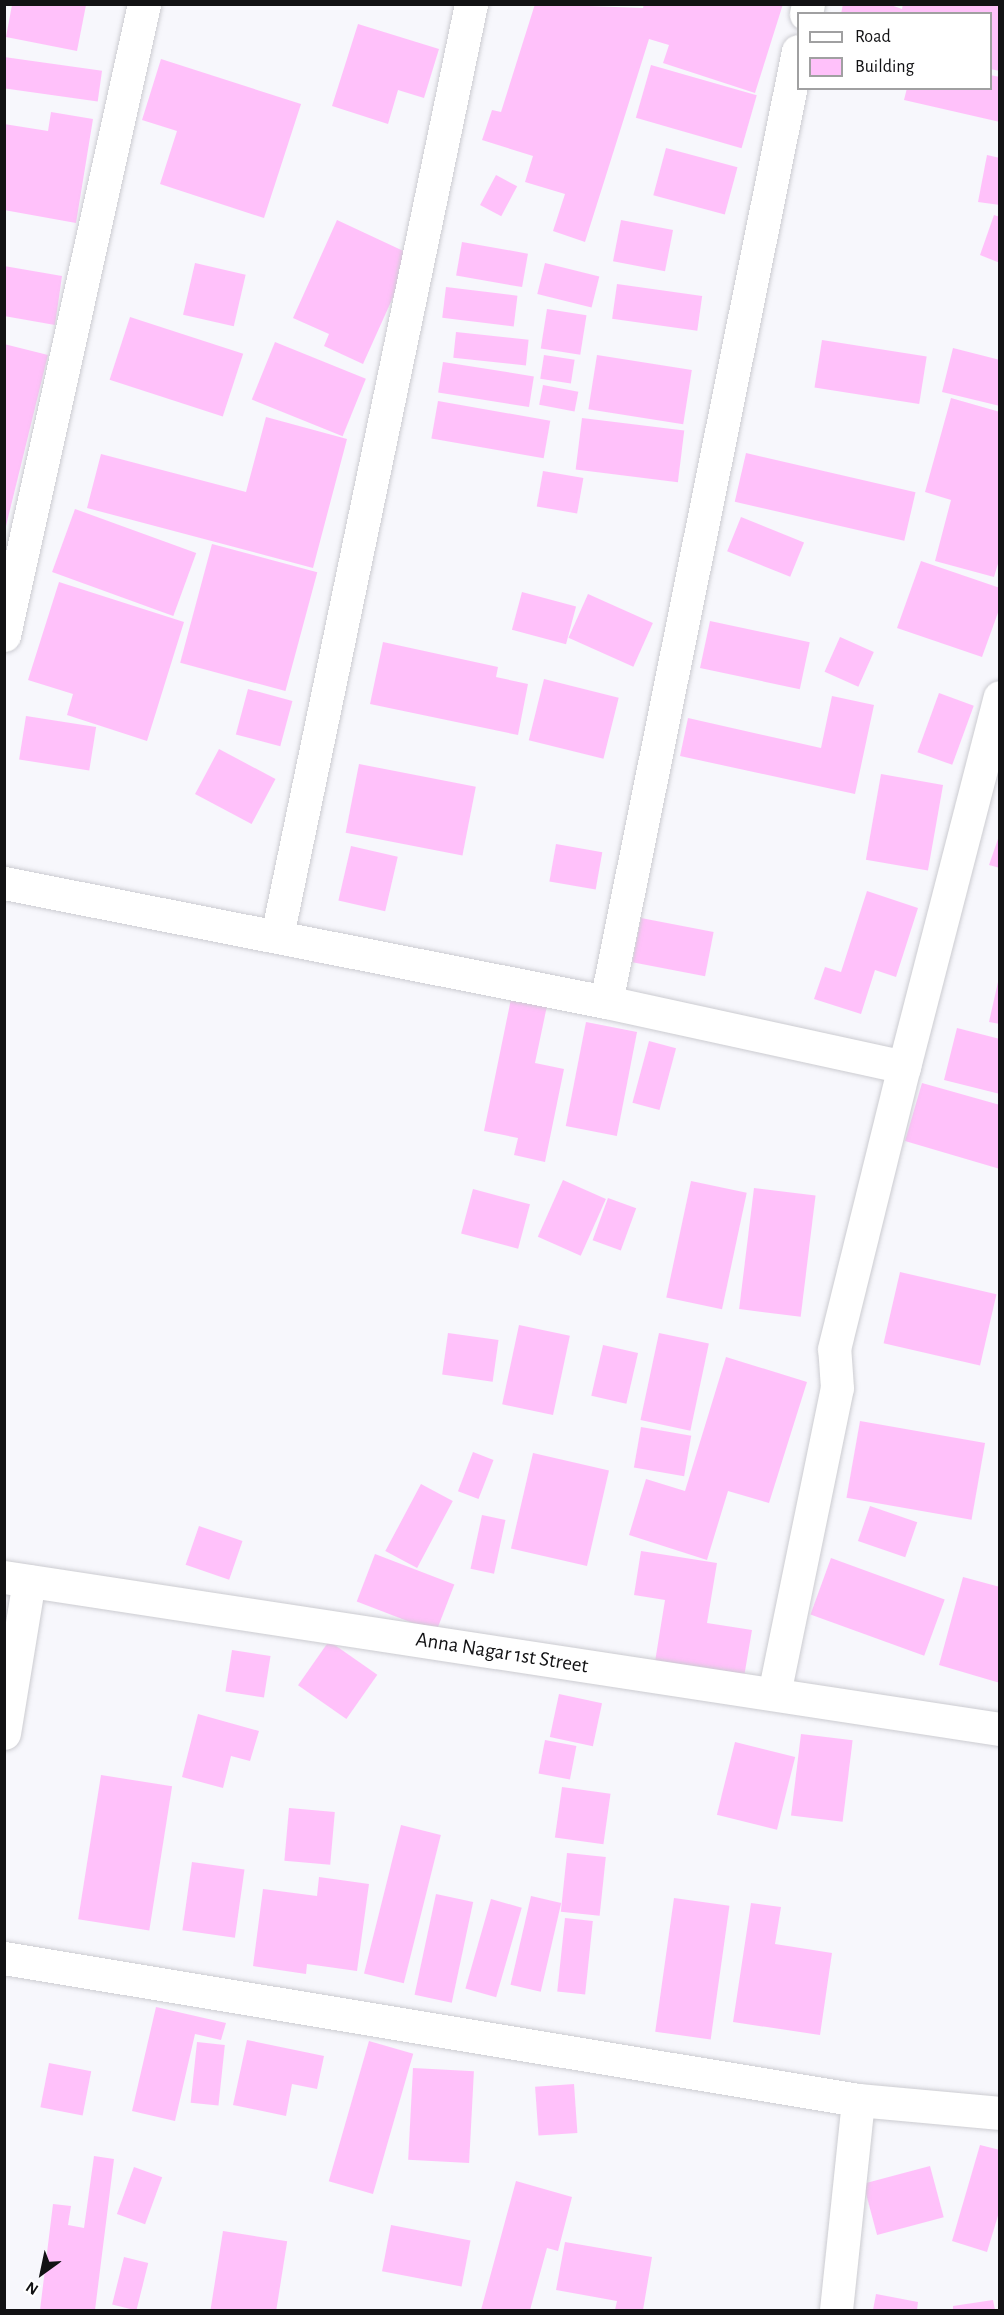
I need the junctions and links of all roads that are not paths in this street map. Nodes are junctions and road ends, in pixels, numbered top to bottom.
1 (144, 4) edge
2 (471, 4) edge
3 (797, 56) edge
4 (4, 635) edge
5 (999, 697) edge
6 (4, 883) edge
7 (277, 936) junction
8 (606, 1002) junction
9 (904, 1067) junction
10 (17, 1579) edge
11 (774, 1694) junction
12 (999, 1729) edge
13 (4, 1733) edge
14 (4, 1958) edge
15 (858, 2100) junction
16 (999, 2113) edge
17 (836, 2310) edge

1 - 4 street
2 - 7 street
3 - 8 street
5 - 9 street
6 - 7 street
7 - 8 street
8 - 9 street
9 - 11 street
10 - 11 street, Anna Nagar 1st Street
10 - 13 street
11 - 12 street, Anna Nagar 1st Street
14 - 15 street
15 - 16 street
15 - 17 street

